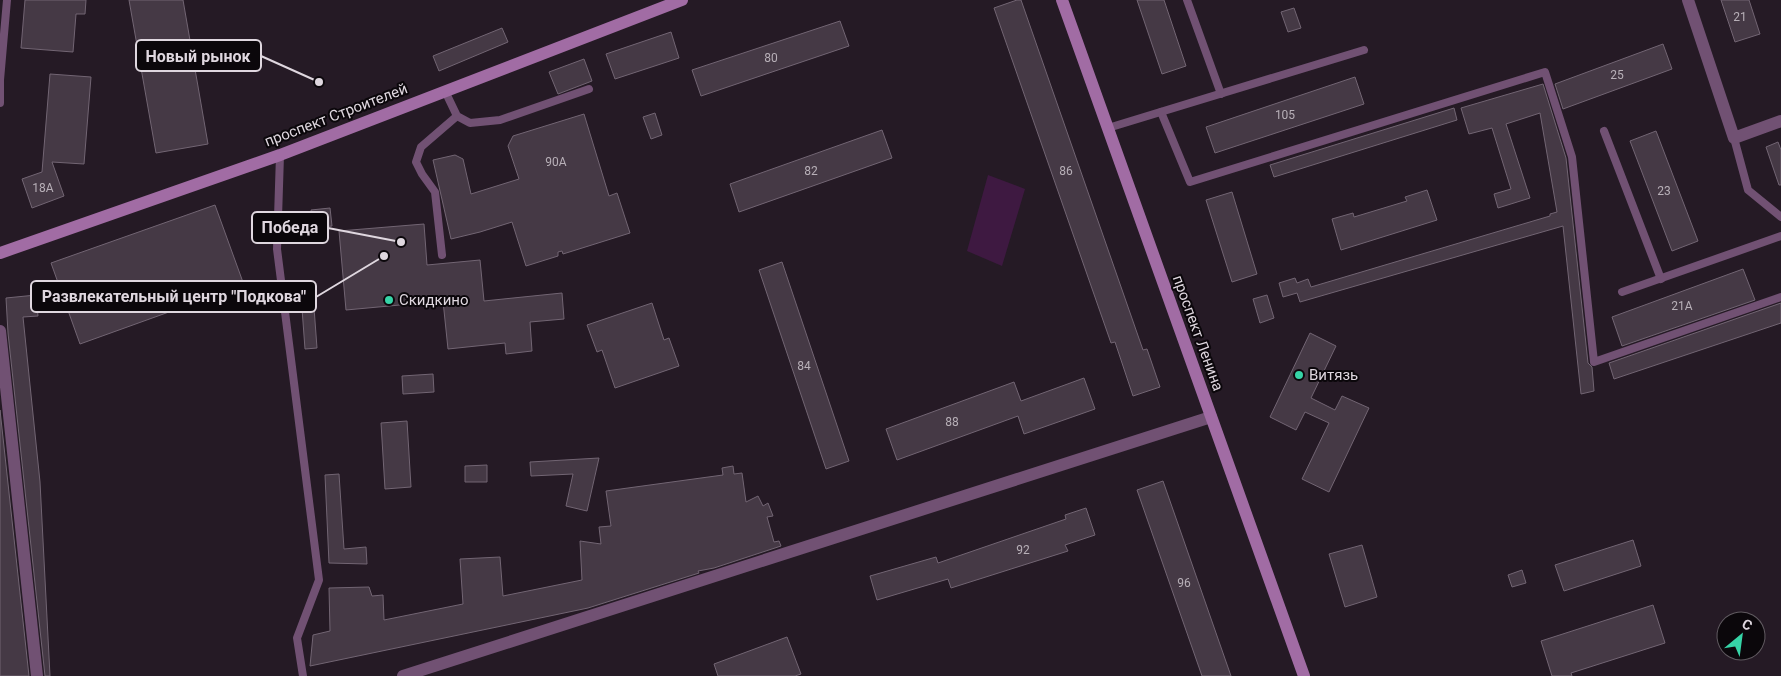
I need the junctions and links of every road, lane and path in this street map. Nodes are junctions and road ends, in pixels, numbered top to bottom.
1 (7, 0) edge
2 (682, 0) edge
3 (1062, 0) edge
4 (1187, 0) edge
5 (1688, 0) edge
6 (1364, 50) dead end
7 (0, 80) edge
8 (589, 90) dead end
9 (446, 91) junction
10 (1221, 94) junction
11 (0, 103) edge
12 (1161, 112) junction
13 (457, 116) junction
14 (1781, 121) edge
15 (1108, 128) junction
16 (1604, 131) dead end
17 (1734, 138) junction
18 (280, 155) junction
19 (1781, 217) edge
20 (1781, 236) edge
21 (0, 253) edge
22 (442, 255) dead end
23 (1661, 278) junction
24 (1622, 292) dead end
25 (1781, 297) edge
26 (0, 331) edge
27 (1212, 417) junction
28 (37, 676) edge
29 (303, 676) edge
30 (403, 676) edge
31 (1304, 676) edge

1 - 7 lane
2 - 9 street, проспект Строителей
3 - 15 street, проспект Ленина
4 - 10 lane
5 - 17 street
6 - 10 lane
7 - 11 lane
8 - 13 lane
9 - 13 lane
9 - 18 street, проспект Строителей
10 - 12 lane
12 - 15 lane
12 - 25 lane
13 - 22 lane
14 - 17 street
15 - 27 street, проспект Ленина
16 - 23 lane
17 - 19 lane
18 - 21 street, проспект Строителей
18 - 29 lane
20 - 23 lane
23 - 24 lane
26 - 28 street
27 - 30 street
27 - 31 street, проспект Ленина

